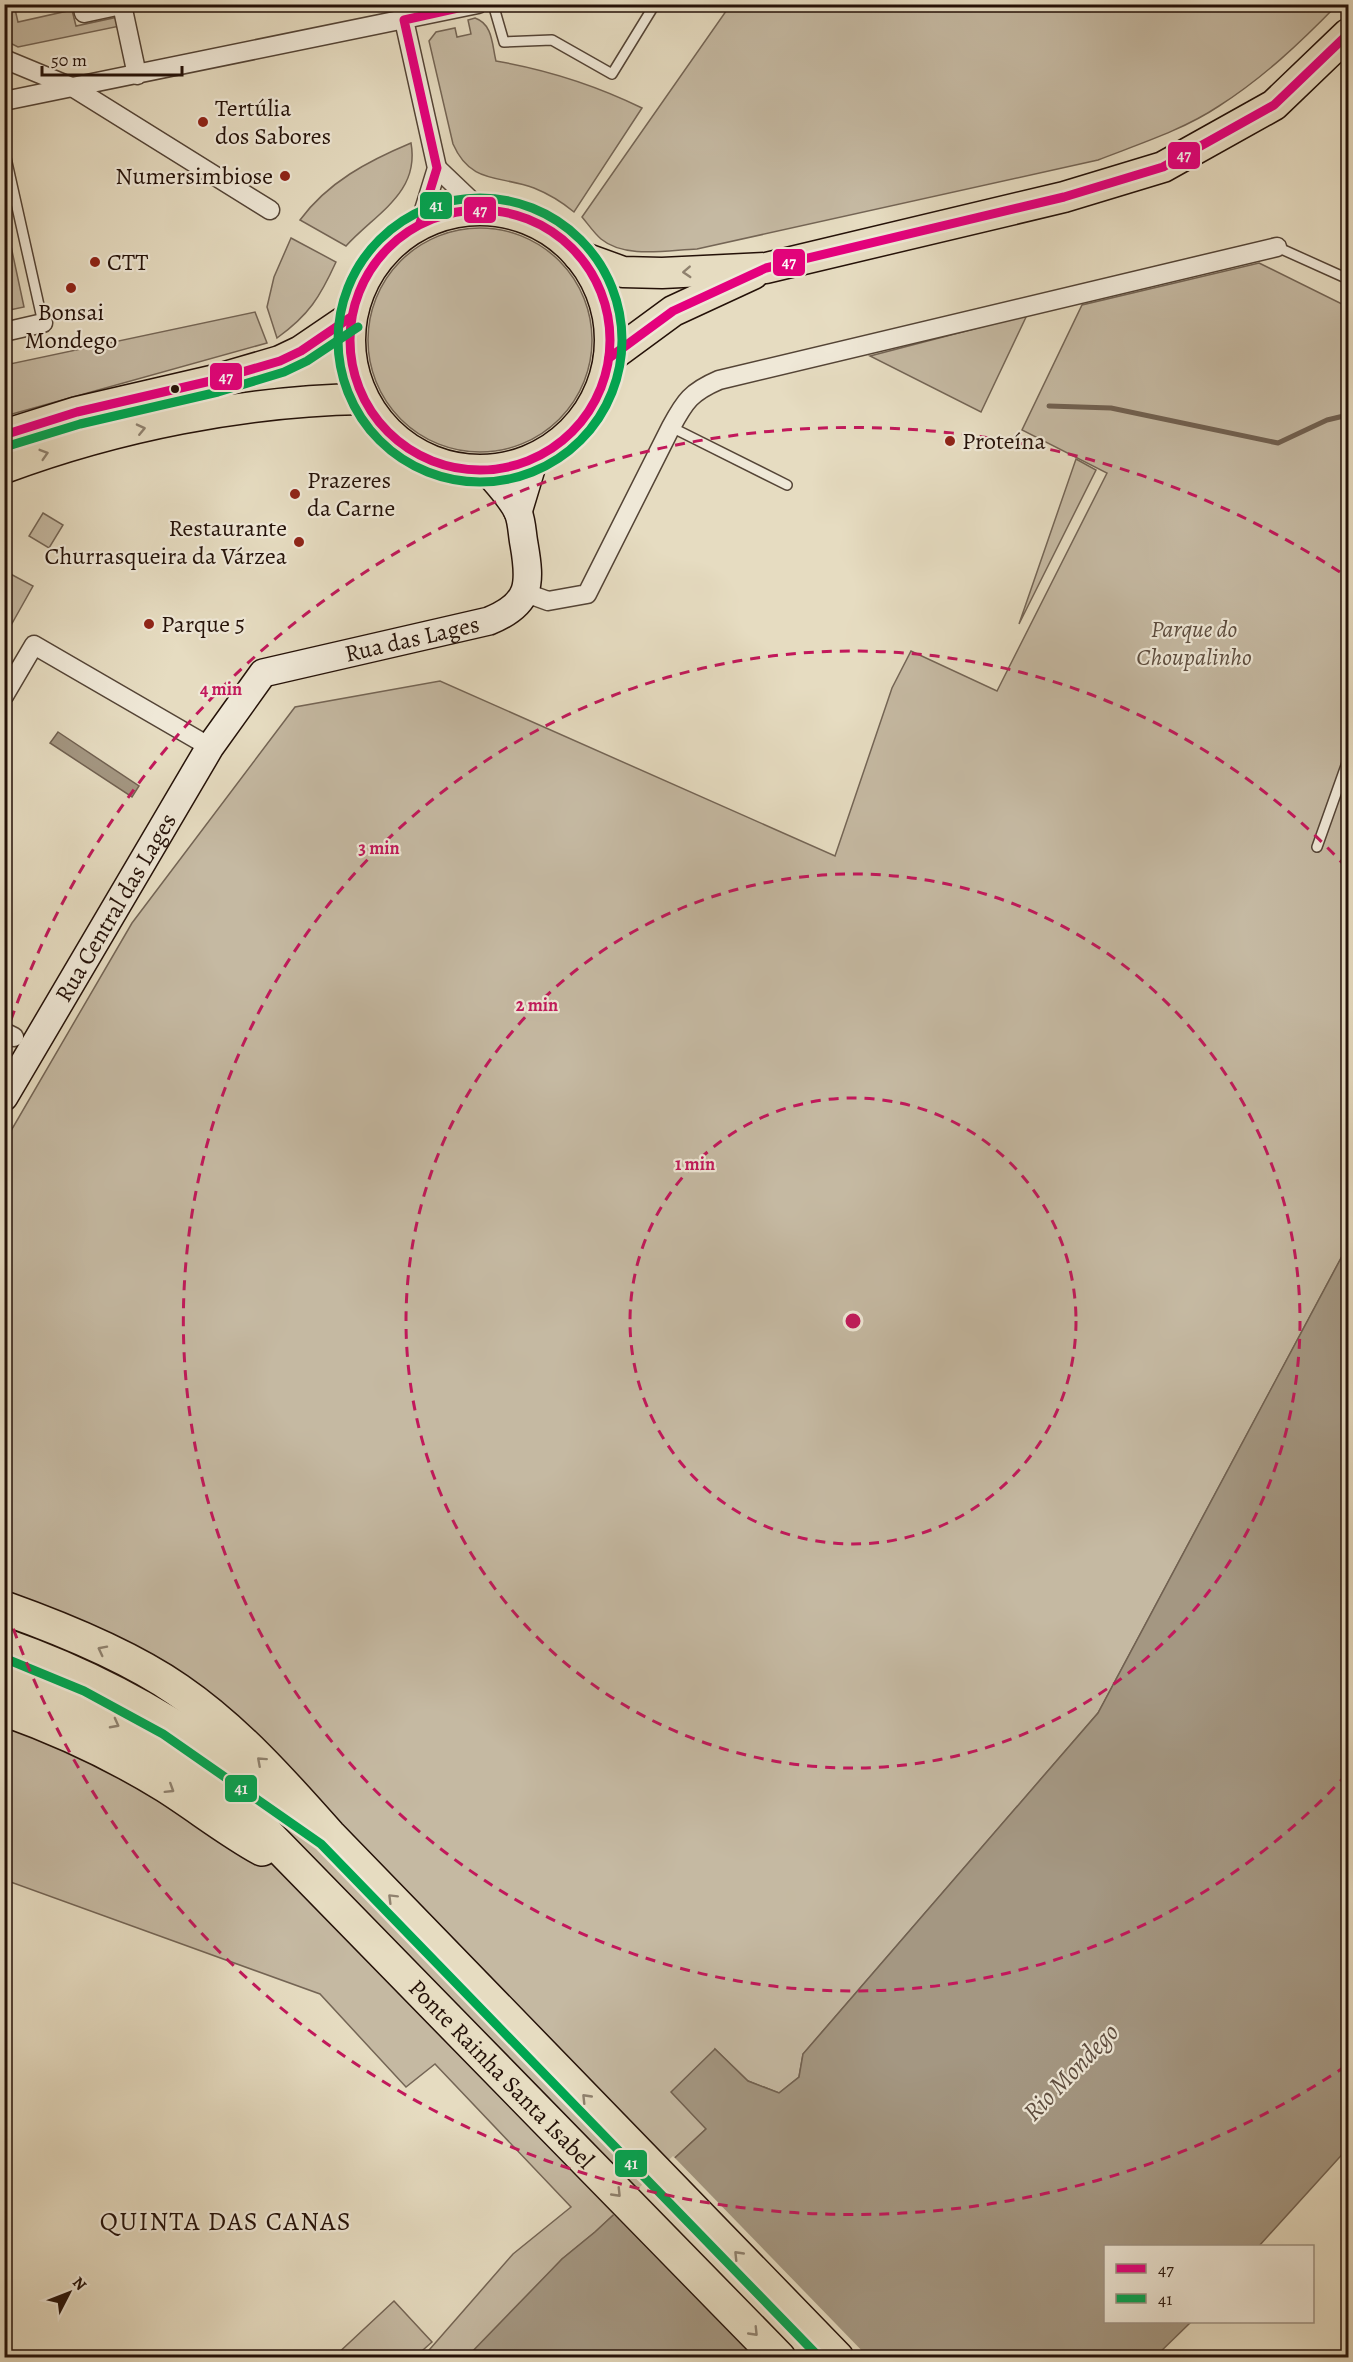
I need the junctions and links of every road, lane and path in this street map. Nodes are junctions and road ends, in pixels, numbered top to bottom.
1 (82, 4) edge
2 (478, 4) edge
3 (493, 4) edge
4 (655, 4) edge
5 (124, 5) edge
6 (404, 20) junction
7 (1348, 34) edge
8 (4, 59) edge
9 (136, 75) junction
10 (74, 88) junction
11 (4, 101) edge
12 (4, 149) edge
13 (437, 168) junction
14 (480, 209) junction
15 (270, 210) dead end
16 (420, 224) junction
17 (1277, 247) joint
18 (579, 256) junction
19 (766, 268) junction
20 (1348, 279) edge
21 (351, 317) junction
22 (43, 323) joint
23 (4, 332) edge
24 (609, 358) junction
25 (363, 399) junction
26 (671, 427) junction
27 (4, 435) edge
28 (534, 459) junction
29 (4, 468) edge
30 (488, 471) junction
31 (787, 485) dead end
32 (518, 512) junction
33 (526, 593) junction
34 (4, 696) edge
35 (230, 719) joint
36 (210, 747) junction
37 (1348, 760) edge
38 (1317, 847) dead end
39 (4, 1096) edge
40 (4, 1608) edge
41 (4, 1645) edge
42 (4, 1675) edge
43 (4, 1709) edge
44 (329, 1835) junction
45 (301, 1870) junction
46 (779, 2358) edge
47 (837, 2358) edge

1 - 5 street
2 - 6 street
3 - 4 lane
5 - 9 street
6 - 9 street
6 - 13 street
7 - 19 main road
8 - 10 street
9 - 10 street
10 - 11 street
10 - 15 street
12 - 22 lane
13 - 14 street
13 - 16 street
14 - 16 main road
14 - 18 main road
16 - 21 main road
17 - 20 lane
17 - 26 street
19 -> 18 main road
18 - 24 main road
19 - 24 main road
21 - 25 main road
21 - 27 main road
22 - 23 street
24 - 28 main road
29 -> 25 main road
25 - 30 main road
26 - 31 lane
26 - 33 street
28 - 30 main road
28 - 32 main road
30 - 32 main road
32 - 33 main road
33 - 35 main road, Rua das Lages
34 - 36 street
35 - 36 main road, Rua Central das Lages
36 - 39 main road, Rua Central das Lages
37 - 38 lane
44 -> 40 highway
41 - 44 highway
42 -> 45 highway, Ponte Rainha Santa Isabel
43 -> 45 highway
47 -> 44 highway, Ponte Rainha Santa Isabel
45 -> 46 highway, Ponte Rainha Santa Isabel

